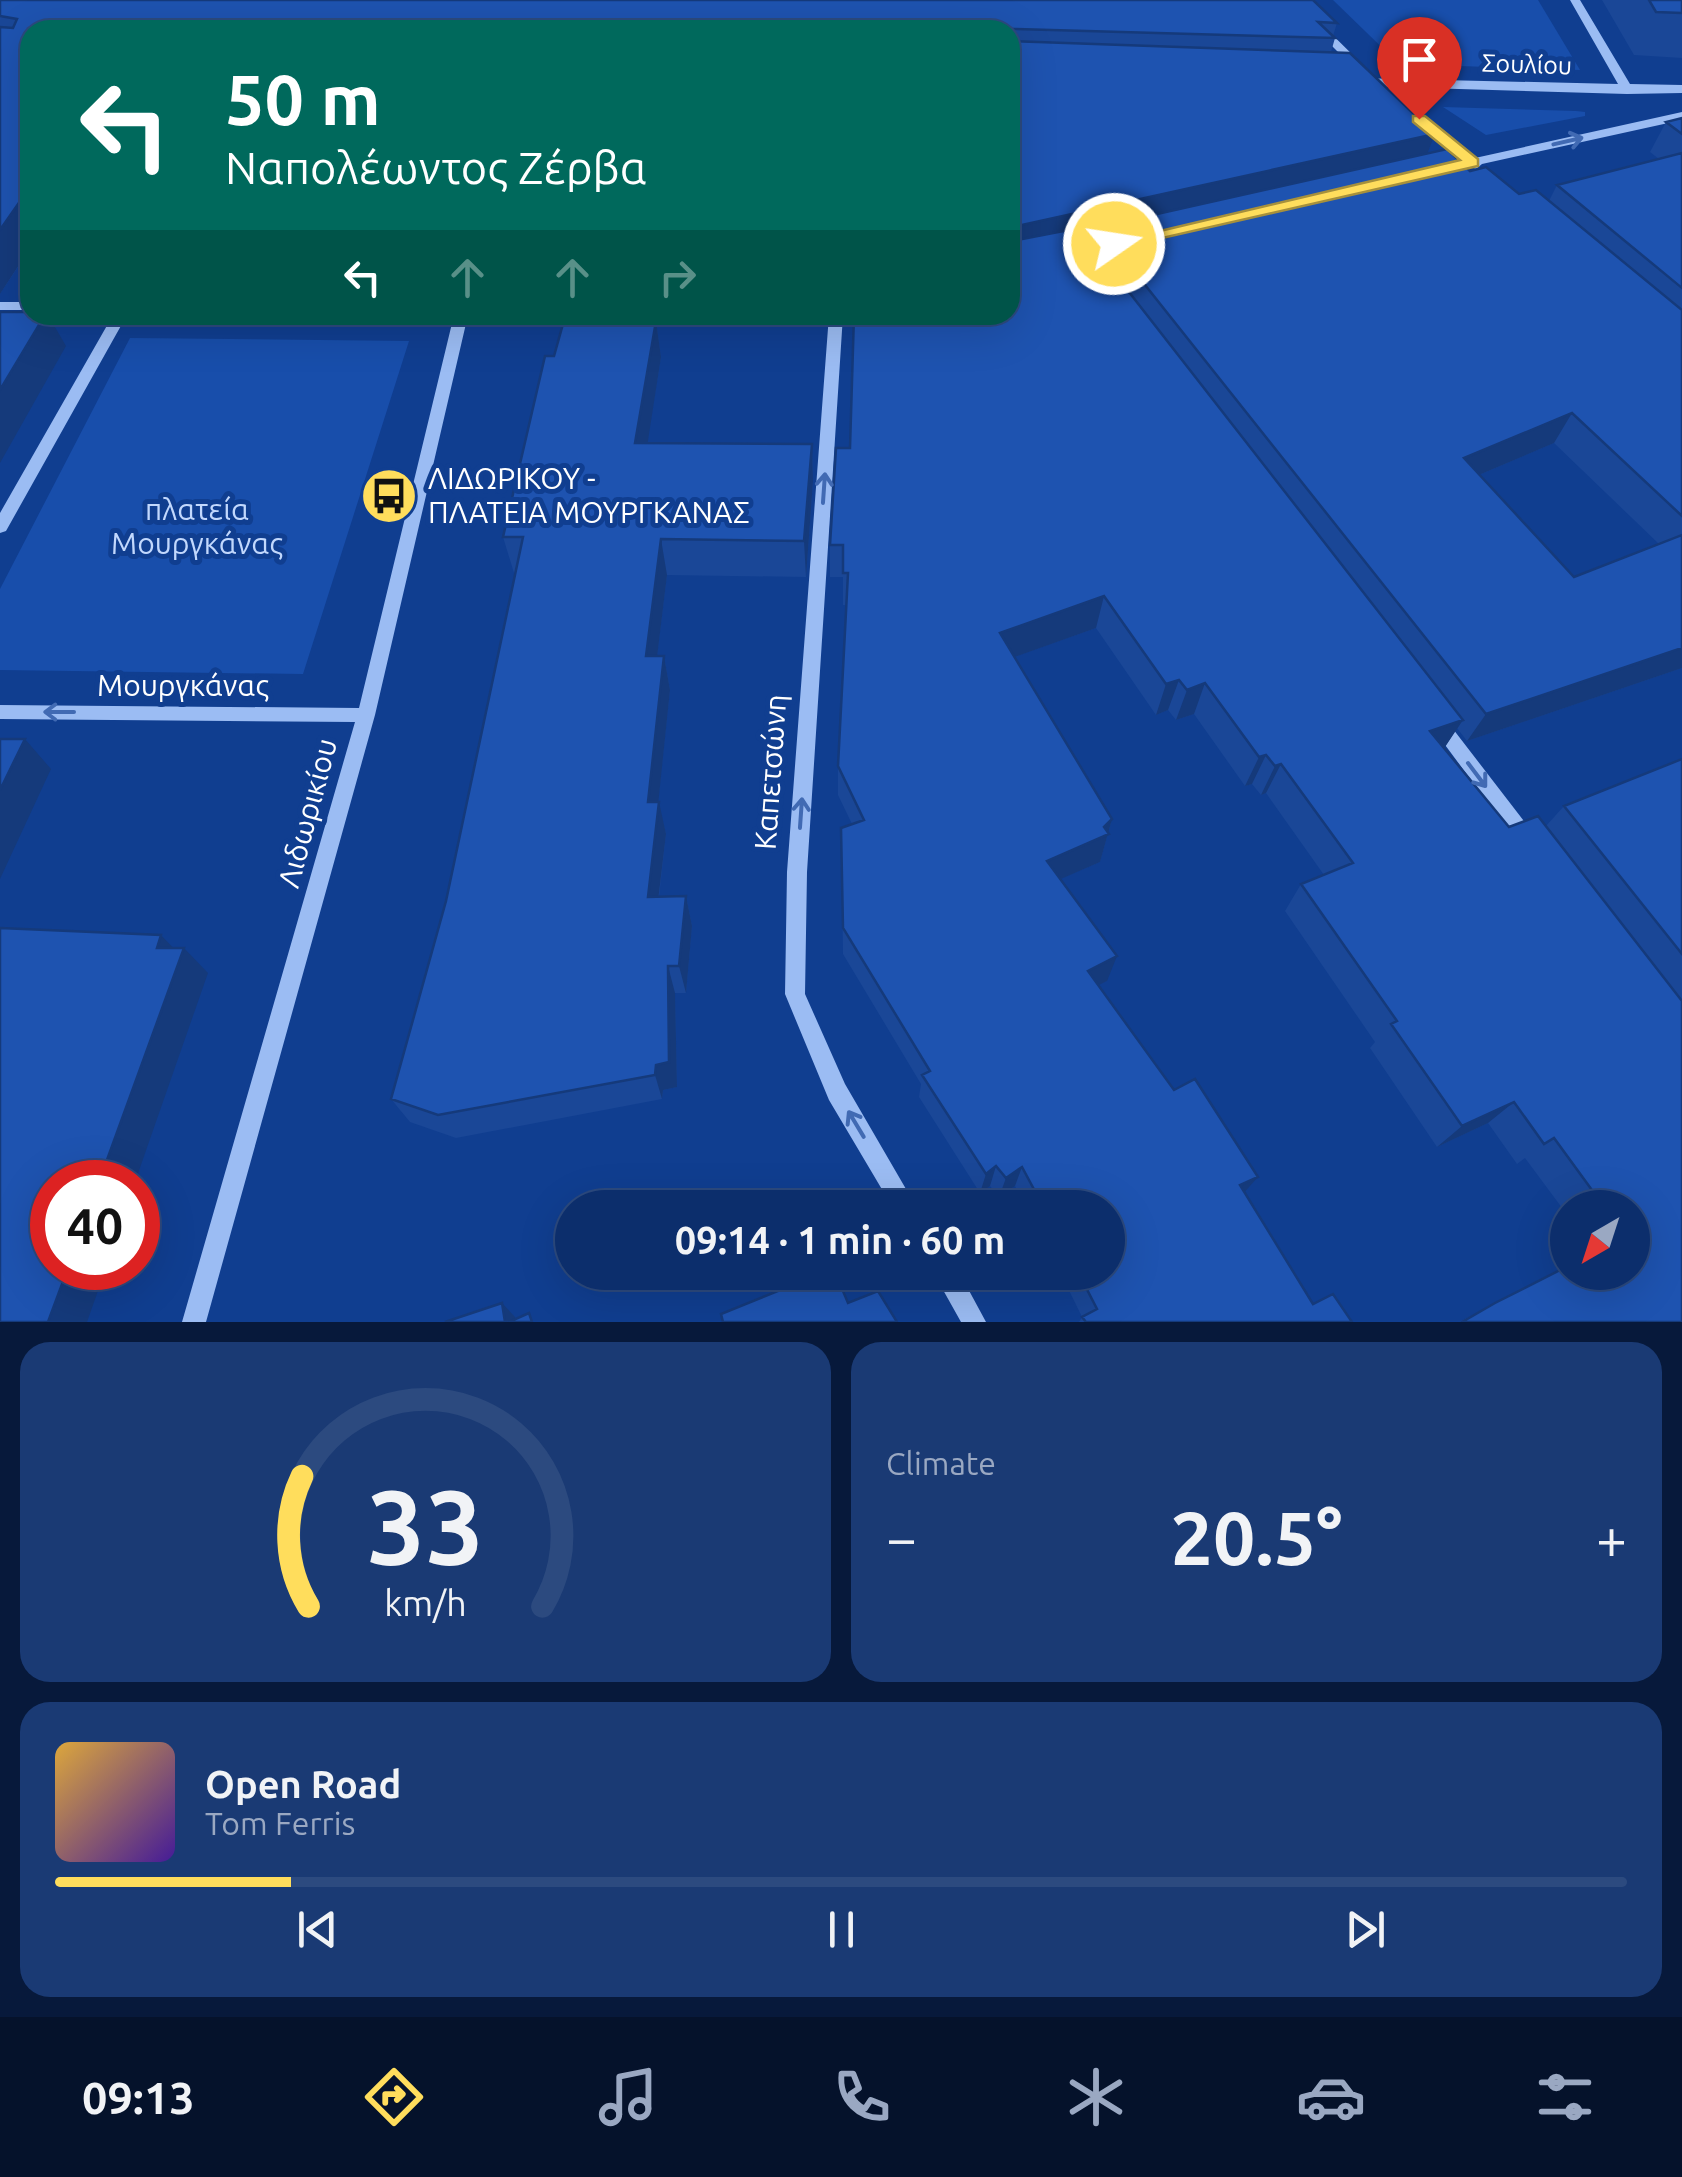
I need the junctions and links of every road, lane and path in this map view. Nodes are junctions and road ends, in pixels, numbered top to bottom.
1 (1291, 0) edge
2 (1574, 0) edge
3 (1336, 81) edge
4 (1374, 82) junction
5 (1682, 89) edge
6 (1627, 90) junction
7 (1682, 116) edge
8 (1473, 162) junction
9 (1416, 175) edge
10 (1488, 176) edge
11 (114, 325) edge
12 (459, 325) edge
13 (835, 325) edge
14 (0, 526) edge
15 (1428, 710) edge
16 (0, 712) edge
17 (366, 715) junction
18 (1537, 853) edge
19 (895, 1190) edge
20 (955, 1290) edge
21 (194, 1322) edge
22 (974, 1322) edge

1 - 4 street
2 - 6 street
3 - 4 street, Σουλίου
4 - 6 street, Σουλίου
4 - 8 street
5 - 6 street, Σουλίου
8 -> 7 street
8 - 9 street
8 - 10 street
11 - 14 street
12 - 17 street, Λιδωρικίου
19 -> 13 street, Καπετσώνη
15 -> 18 street
17 -> 16 street, Μουργκάνας
17 - 21 street, Λιδωρικίου
20 - 22 street

